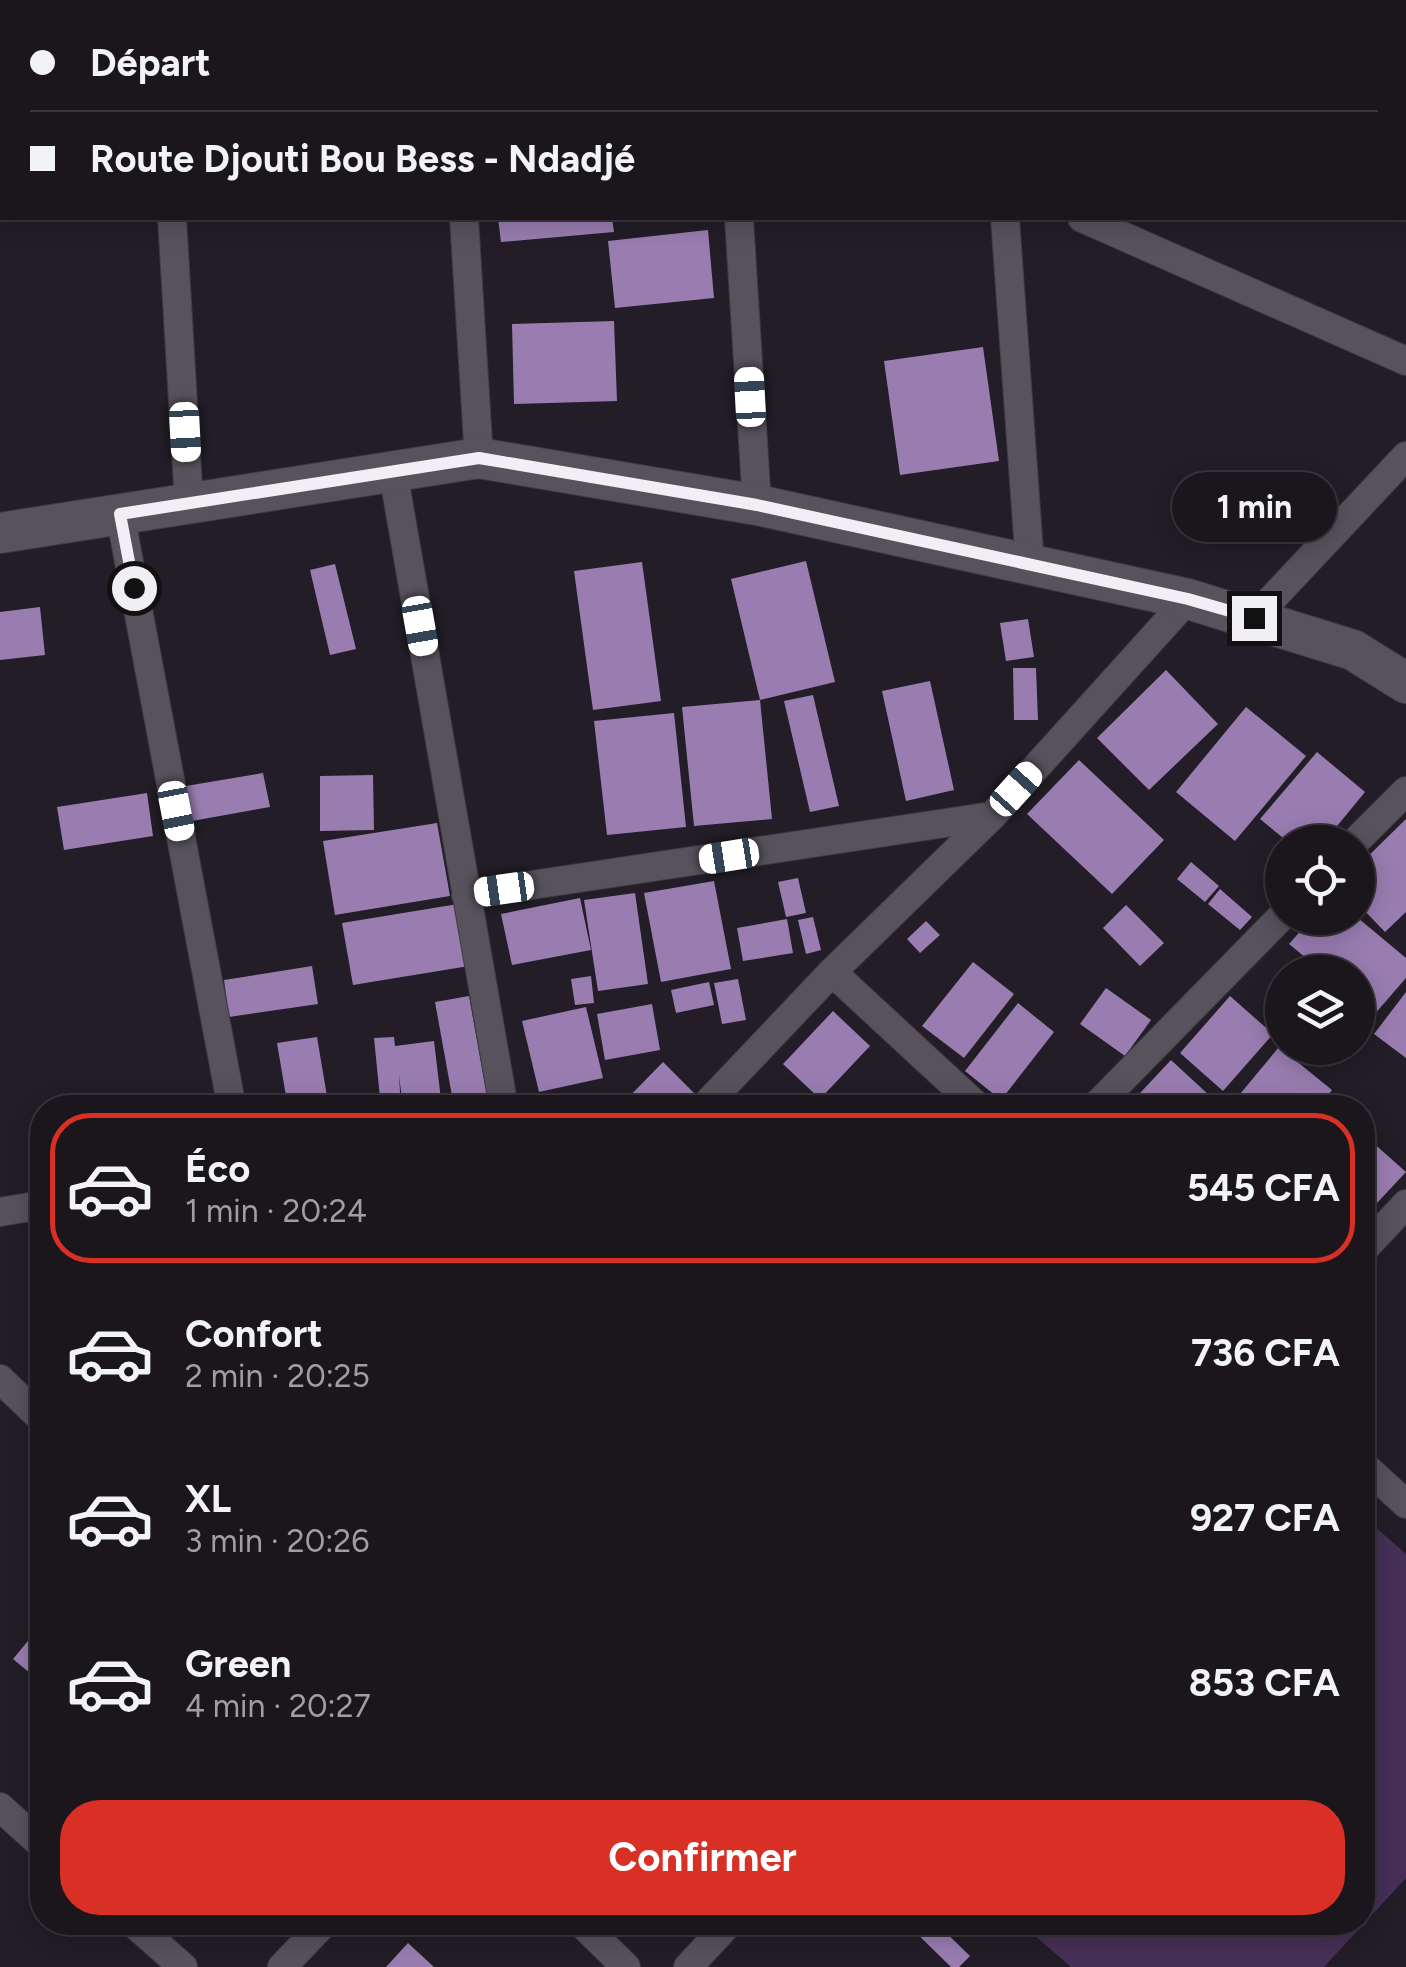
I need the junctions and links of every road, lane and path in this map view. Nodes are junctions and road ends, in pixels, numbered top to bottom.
1 (172, 220) edge
2 (464, 220) edge
3 (739, 220) edge
4 (1004, 220) edge
5 (1087, 220) edge
6 (1406, 360) edge
7 (1406, 456) edge
8 (479, 458) junction
9 (393, 472) junction
10 (189, 503) junction
11 (757, 505) junction
12 (120, 514) junction
13 (0, 533) edge
14 (1030, 564) junction
15 (1188, 599) junction
16 (1254, 618) junction
17 (1406, 684) edge
18 (1406, 791) edge
19 (992, 816) junction
20 (1372, 825) edge
21 (466, 895) junction
22 (1265, 933) edge
23 (832, 972) junction
24 (230, 1095) edge
25 (502, 1095) edge
26 (715, 1095) edge
27 (965, 1095) edge
28 (1107, 1095) edge
29 (1406, 1204) edge
30 (30, 1207) edge
31 (0, 1212) edge
32 (1375, 1236) edge
33 (0, 1379) edge
34 (30, 1408) edge
35 (1375, 1476) edge
36 (1406, 1504) edge
37 (0, 1808) edge
38 (30, 1834) edge
39 (146, 1935) edge
40 (313, 1935) edge
41 (593, 1935) edge
42 (718, 1935) edge
43 (182, 1967) edge
44 (282, 1967) edge
45 (626, 1967) edge
46 (688, 1967) edge

1 - 10 street
2 - 8 street
3 - 11 street
4 - 14 street
5 - 6 street
7 - 16 street
8 - 9 main road
8 - 11 main road
9 - 10 main road
9 - 21 street
10 - 12 main road
11 - 14 main road
12 - 13 main road
12 - 24 street
14 - 15 main road
15 - 16 main road
15 - 19 street
16 - 17 main road
18 - 20 street
19 - 21 street
19 - 23 street
21 - 25 street
22 - 28 street
23 - 26 street
23 - 27 street
29 - 32 street
30 - 31 street
33 - 34 street
35 - 36 street
37 - 38 street
39 - 43 street
40 - 44 street
41 - 45 street
42 - 46 street

